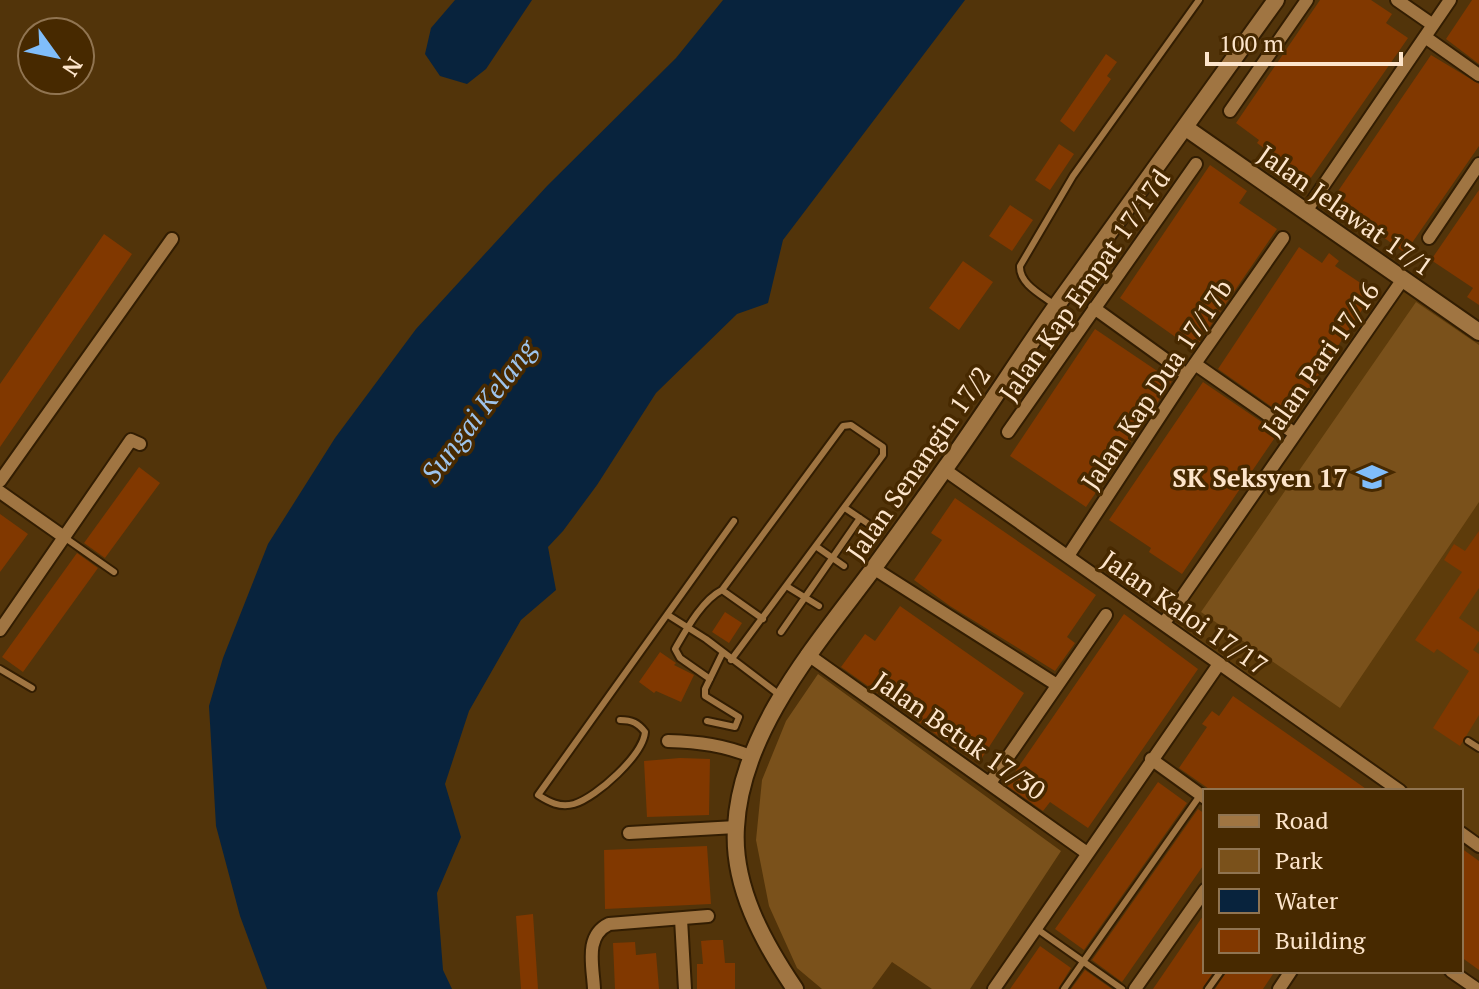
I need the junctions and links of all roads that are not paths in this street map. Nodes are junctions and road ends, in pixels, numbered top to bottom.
1 (1199, 0) edge
2 (1307, 0) edge
3 (1397, 0) edge
4 (1450, 0) edge
5 (1271, 2) edge
6 (1433, 25) junction
7 (1425, 37) junction
8 (1479, 75) edge
9 (1230, 111) dead end
10 (1186, 128) junction
11 (1196, 164) dead end
12 (1479, 164) edge
13 (1306, 211) junction
14 (1283, 238) dead end
15 (1429, 238) dead end
16 (172, 239) dead end
17 (1403, 279) junction
18 (1056, 307) junction
19 (1094, 308) junction
20 (1479, 332) edge
21 (1191, 369) junction
22 (1008, 432) dead end
23 (1294, 433) junction
24 (140, 444) dead end
25 (945, 470) junction
26 (0, 481) edge
27 (0, 492) edge
28 (845, 508) junction
29 (860, 518) junction
30 (734, 521) dead end
31 (870, 525) dead end
32 (64, 537) junction
33 (817, 547) junction
34 (1068, 556) junction
35 (834, 559) junction
36 (844, 566) dead end
37 (873, 568) junction
38 (114, 572) dead end
39 (788, 587) junction
40 (722, 590) junction
41 (806, 598) junction
42 (819, 606) dead end
43 (668, 615) junction
44 (1106, 615) dead end
45 (763, 619) junction
46 (1164, 623) junction
47 (688, 628) junction
48 (0, 630) edge
49 (781, 632) dead end
50 (723, 652) junction
51 (807, 654) junction
52 (731, 660) junction
53 (1219, 664) junction
54 (0, 669) edge
55 (710, 679) junction
56 (1057, 685) junction
57 (32, 688) dead end
58 (781, 696) junction
59 (620, 720) dead end
60 (707, 721) dead end
61 (668, 741) dead end
62 (1468, 741) dead end
63 (1479, 748) edge
64 (753, 757) junction
65 (1151, 759) junction
66 (990, 783) junction
67 (1397, 789) edge
68 (1203, 796) edge
69 (736, 827) junction
70 (629, 833) dead end
71 (1087, 853) junction
72 (1203, 893) edge
73 (708, 916) dead end
74 (681, 919) junction
75 (1036, 928) junction
76 (1084, 962) junction
77 (1454, 973) edge
78 (594, 989) edge
79 (685, 989) edge
80 (795, 989) edge
81 (994, 989) edge
82 (1064, 989) edge
83 (1122, 989) edge
84 (1135, 989) edge
85 (1477, 989) edge

1 - 18 lane
2 - 9 street
3 - 6 street
4 - 6 street
5 - 10 street, Jalan Senangin 17/2
6 - 7 street
7 - 8 street
7 - 13 street
10 - 13 street, Jalan Jelawat 17/1
10 - 18 street, Jalan Senangin 17/2
11 - 19 street, Jalan Kap Empat 17/17d
12 - 15 street
13 - 17 street, Jalan Jelawat 17/1
14 - 21 street, Jalan Kap Dua 17/17b
16 - 26 street
17 - 20 street, Jalan Jelawat 17/1
17 - 23 street, Jalan Pari 17/16
18 - 25 street, Jalan Senangin 17/2
19 - 21 street
19 - 22 street, Jalan Kap Empat 17/17d
21 - 23 street
21 - 34 street, Jalan Kap Dua 17/17b
23 - 46 street, Jalan Pari 17/16
24 - 32 street
25 - 34 street, Jalan Kaloi 17/17
25 - 37 street, Jalan Senangin 17/2
27 - 32 street
28 - 29 lane
28 - 33 lane
28 - 40 lane
29 - 31 lane
29 - 35 lane
30 - 43 lane
32 - 38 lane
32 - 48 street
33 - 35 lane
33 - 39 lane
34 - 46 street, Jalan Kaloi 17/17
35 - 36 lane
35 - 41 lane
37 - 51 street, Jalan Senangin 17/2
37 - 56 street
39 - 41 lane
39 - 45 lane
40 - 45 lane
40 - 47 lane
41 - 42 lane
41 - 49 lane
43 - 47 lane
43 - 59 lane
44 - 56 street
45 - 52 lane
46 - 53 street, Jalan Kaloi 17/17
47 - 50 lane
47 - 55 lane
50 - 52 lane
50 - 55 lane
51 - 58 street, Jalan Senangin 17/2
51 - 66 street, Jalan Betuk 17/30
52 - 58 lane
53 - 65 street
53 - 67 street, Jalan Kaloi 17/17
54 - 57 lane
55 - 60 lane
56 - 66 street
58 - 64 street, Jalan Senangin 17/2
61 - 64 street
62 - 63 lane
64 - 69 street, Jalan Senangin 17/2
65 - 68 street
65 - 71 street
66 - 71 street, Jalan Betuk 17/30
68 - 76 lane
69 - 70 street
69 - 80 street, Jalan Senangin 17/2
71 - 75 street
72 - 84 street
73 - 74 street
74 - 78 street
74 - 79 street
75 - 76 lane
75 - 81 street
76 - 82 lane
76 - 83 lane
77 - 85 street

